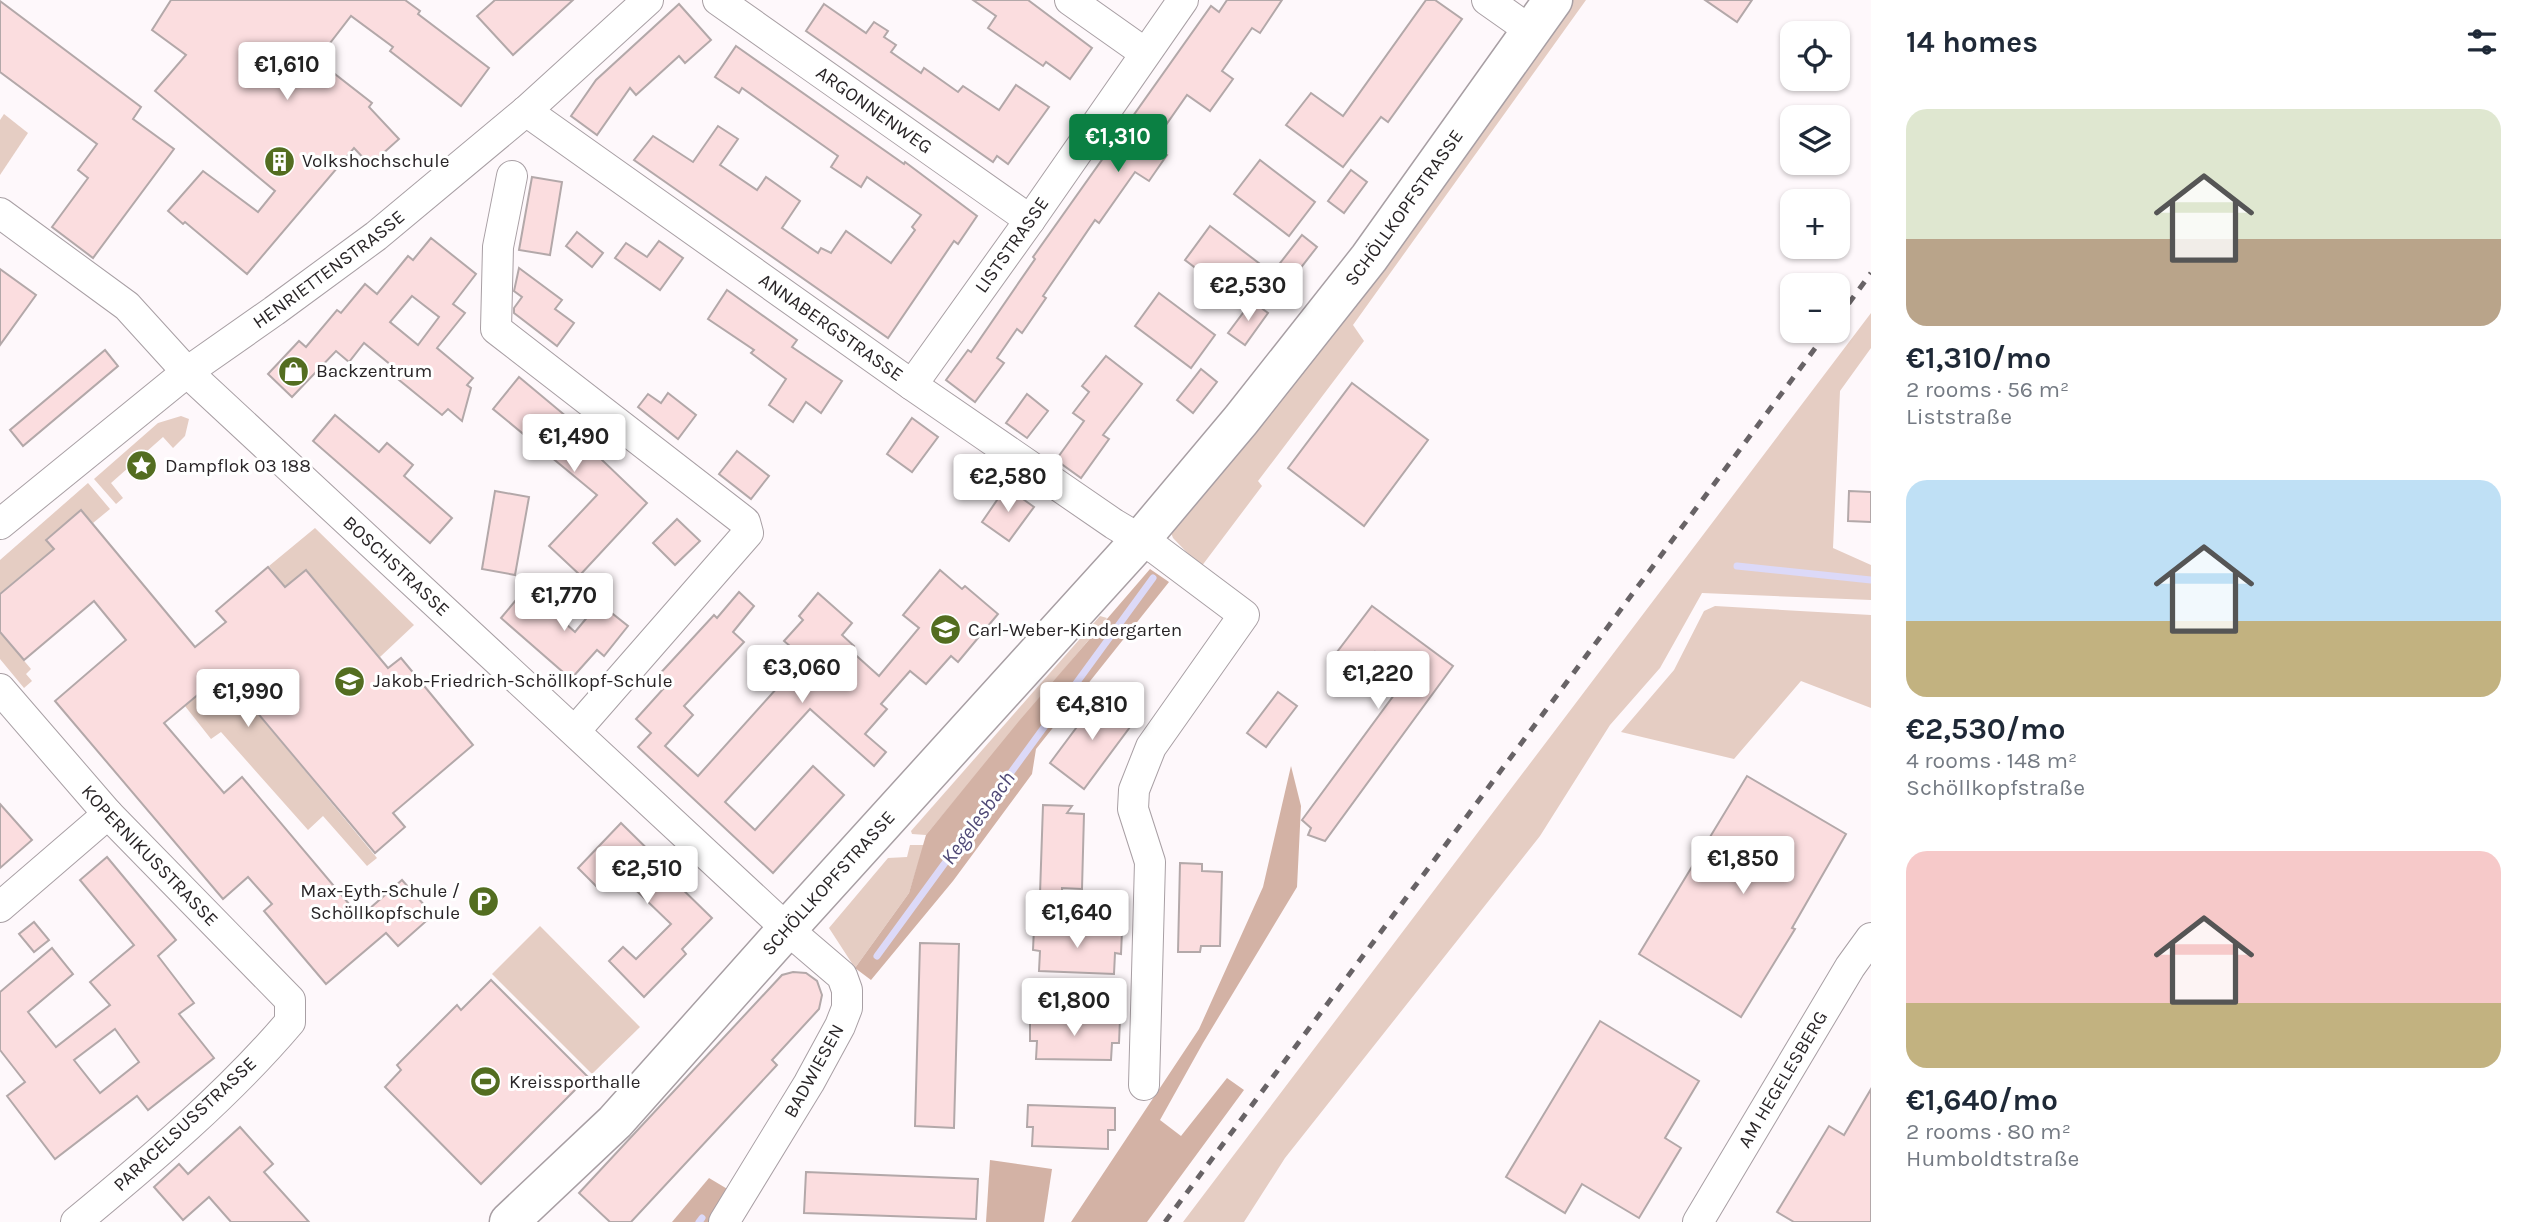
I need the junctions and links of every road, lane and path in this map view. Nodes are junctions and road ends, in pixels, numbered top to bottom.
1 (648, 0) edge
2 (718, 0) edge
3 (1070, 0) edge
4 (1183, 0) edge
5 (1487, 0) edge
6 (1553, 0) edge
7 (1531, 31) junction
8 (1145, 53) junction
9 (526, 111) junction
10 (512, 176) dead end
11 (0, 213) edge
12 (1030, 220) junction
13 (187, 372) junction
14 (912, 385) junction
15 (0, 524) edge
16 (1141, 539) junction
17 (0, 690) edge
18 (575, 731) junction
19 (108, 814) junction
20 (0, 907) edge
21 (787, 929) junction
22 (1871, 938) edge
23 (290, 1022) joint
24 (1144, 1085) dead end
25 (76, 1222) edge
26 (509, 1222) edge
27 (724, 1222) edge
28 (1698, 1222) edge

1 - 9 street, HENRIETTENSTRASSE
2 - 12 street, ARGONNENWEG
3 - 8 street
4 - 8 street, LISTSTRASSE
5 - 7 street
6 - 7 main road, SCHÖLLKOPFSTRASSE
7 - 16 main road, SCHÖLLKOPFSTRASSE
8 - 12 street, LISTSTRASSE
9 - 13 street, HENRIETTENSTRASSE
9 - 14 street, ANNABERGSTRASSE
10 - 18 street
11 - 13 street, BOSCHSTRASSE
12 - 14 street, LISTSTRASSE
13 - 15 street, HENRIETTENSTRASSE
13 - 18 street, BOSCHSTRASSE
14 - 16 street, ANNABERGSTRASSE
16 - 21 main road, SCHÖLLKOPFSTRASSE
16 - 24 street
17 - 19 street, KOPERNIKUSSTRASSE
18 - 21 street, BOSCHSTRASSE
19 - 20 street
19 - 23 street, KOPERNIKUSSTRASSE
21 - 26 main road, SCHÖLLKOPFSTRASSE
21 - 27 street, BADWIESEN
22 - 28 street, AM HEGELESBERG
23 - 25 street, PARACELSUSSTRASSE

